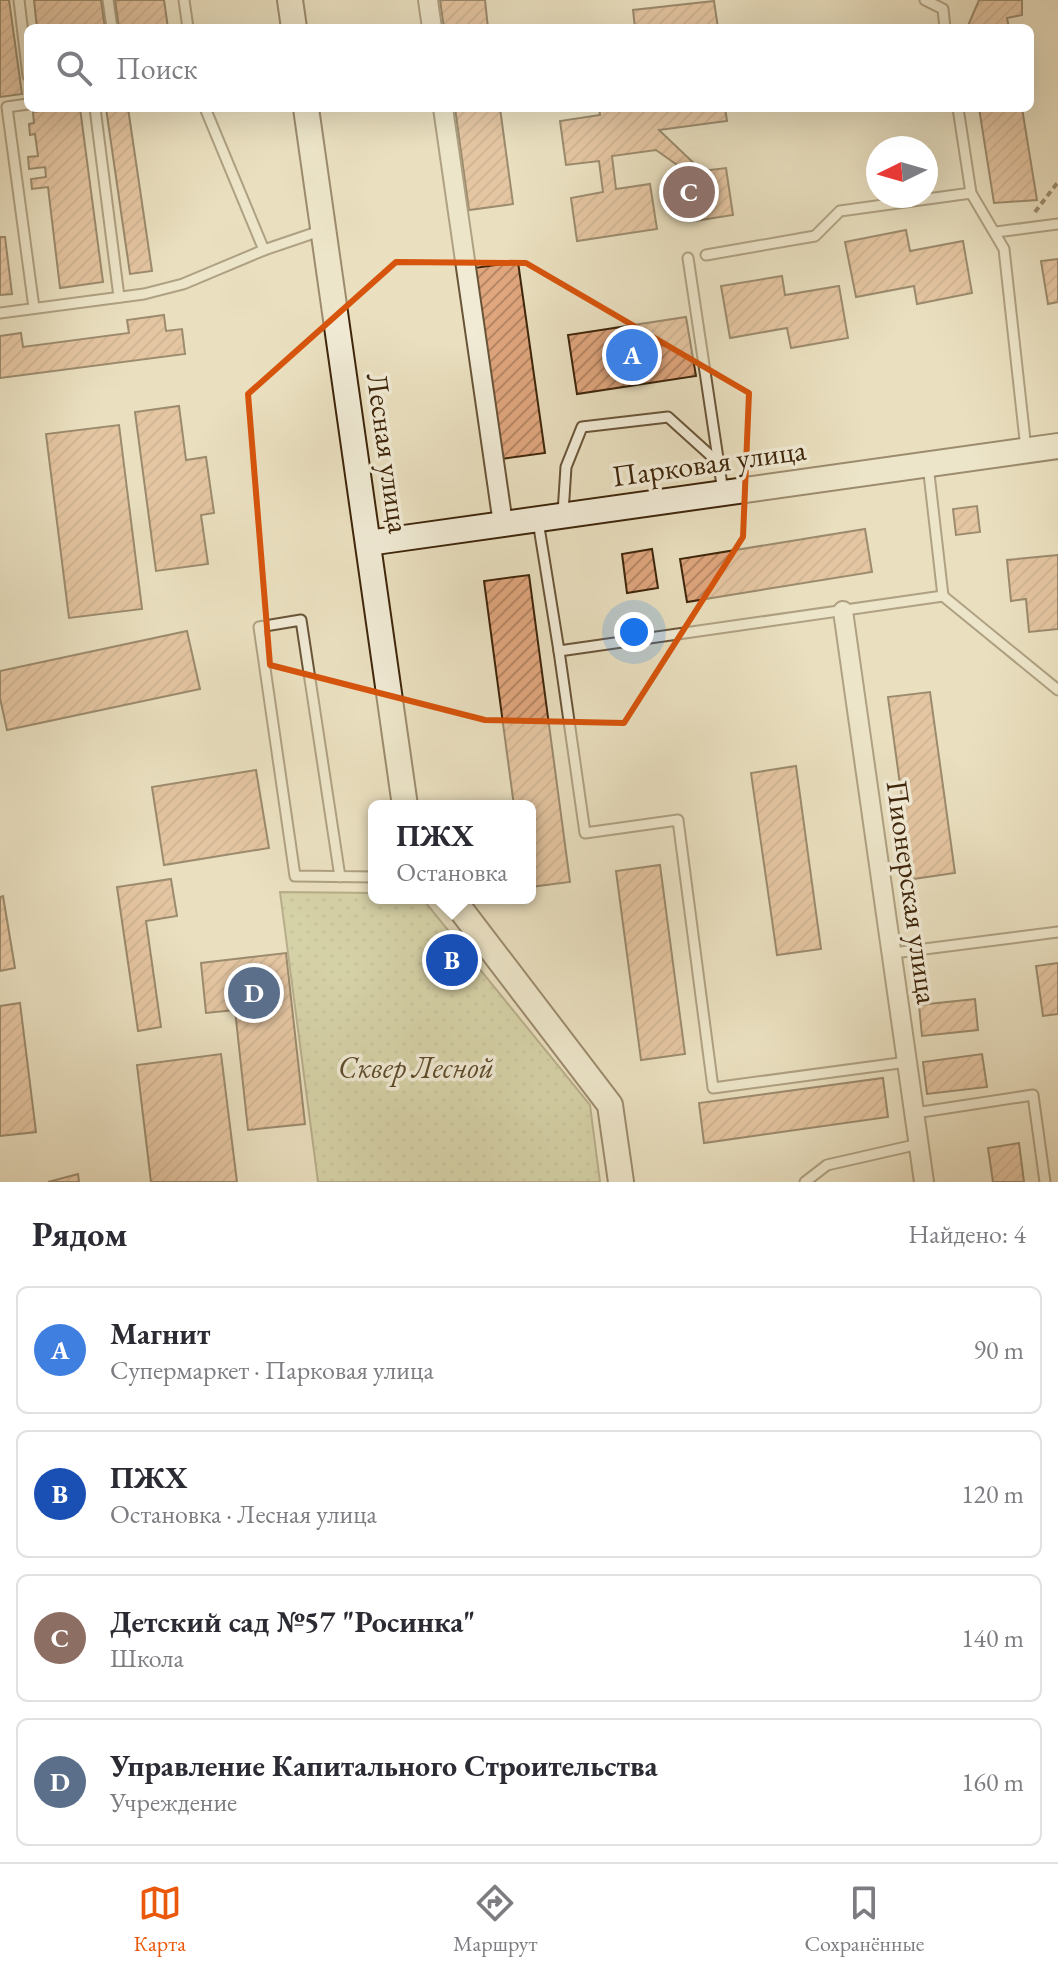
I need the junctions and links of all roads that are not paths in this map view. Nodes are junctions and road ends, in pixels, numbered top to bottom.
1 (19, 0) edge
2 (108, 0) edge
3 (184, 0) edge
4 (290, 0) edge
5 (428, 0) edge
6 (925, 0) edge
7 (111, 24) edge
8 (187, 24) edge
9 (293, 24) edge
10 (431, 24) edge
11 (945, 24) edge
12 (24, 42) edge
13 (24, 104) edge
14 (4, 107) edge
15 (96, 112) edge
16 (207, 112) edge
17 (307, 112) edge
18 (444, 112) edge
19 (959, 112) edge
20 (971, 193) junction
21 (1058, 224) edge
22 (324, 229) junction
23 (996, 232) junction
24 (264, 250) junction
25 (706, 255) dead end
26 (688, 258) dead end
27 (119, 297) junction
28 (34, 308) junction
29 (0, 313) edge
30 (1058, 446) edge
31 (1026, 451) junction
32 (720, 464) junction
33 (928, 465) junction
34 (724, 493) junction
35 (563, 516) junction
36 (538, 519) junction
37 (503, 524) junction
38 (368, 543) junction
39 (943, 596) junction
40 (843, 611) junction
41 (559, 651) junction
42 (1058, 690) edge
43 (404, 800) edge
44 (340, 877) junction
45 (368, 877) edge
46 (457, 904) edge
47 (1058, 932) edge
48 (893, 953) junction
49 (907, 1062) junction
50 (915, 1113) junction
51 (919, 1144) junction
52 (621, 1182) edge
53 (805, 1182) edge
54 (924, 1182) edge
55 (1045, 1182) edge

1 - 12 lane
2 - 7 lane
3 - 8 lane
4 - 9 main road
5 - 10 street
6 - 11 lane
13 - 14 lane
14 - 28 lane
15 - 27 lane
16 - 24 lane
17 - 22 main road, Лесная улица
18 - 37 street
19 - 20 lane
20 - 23 lane
20 - 25 lane
21 - 23 lane
22 - 24 lane
22 - 38 main road, Лесная улица
23 - 31 lane
24 - 27 lane
26 - 32 lane
27 - 28 lane
28 - 29 lane
30 - 31 main road, Парковая улица
31 - 33 main road, Парковая улица
32 - 34 lane
32 - 35 lane
33 - 34 main road, Парковая улица
33 - 39 lane
34 - 35 main road, Парковая улица
35 - 36 main road, Парковая улица
36 - 37 main road, Парковая улица
36 - 41 lane
37 - 38 main road, Парковая улица
38 - 43 main road, Лесная улица
39 - 40 lane
39 - 42 lane
40 - 41 lane
40 - 48 street, Пионерская улица
41 - 49 lane
44 - 44 lane
44 - 45 lane
46 - 52 main road
47 - 48 lane
48 - 49 street, Пионерская улица
49 - 50 street, Пионерская улица
50 - 51 street, Пионерская улица
50 - 55 lane
51 - 53 lane
51 - 54 street, Пионерская улица

